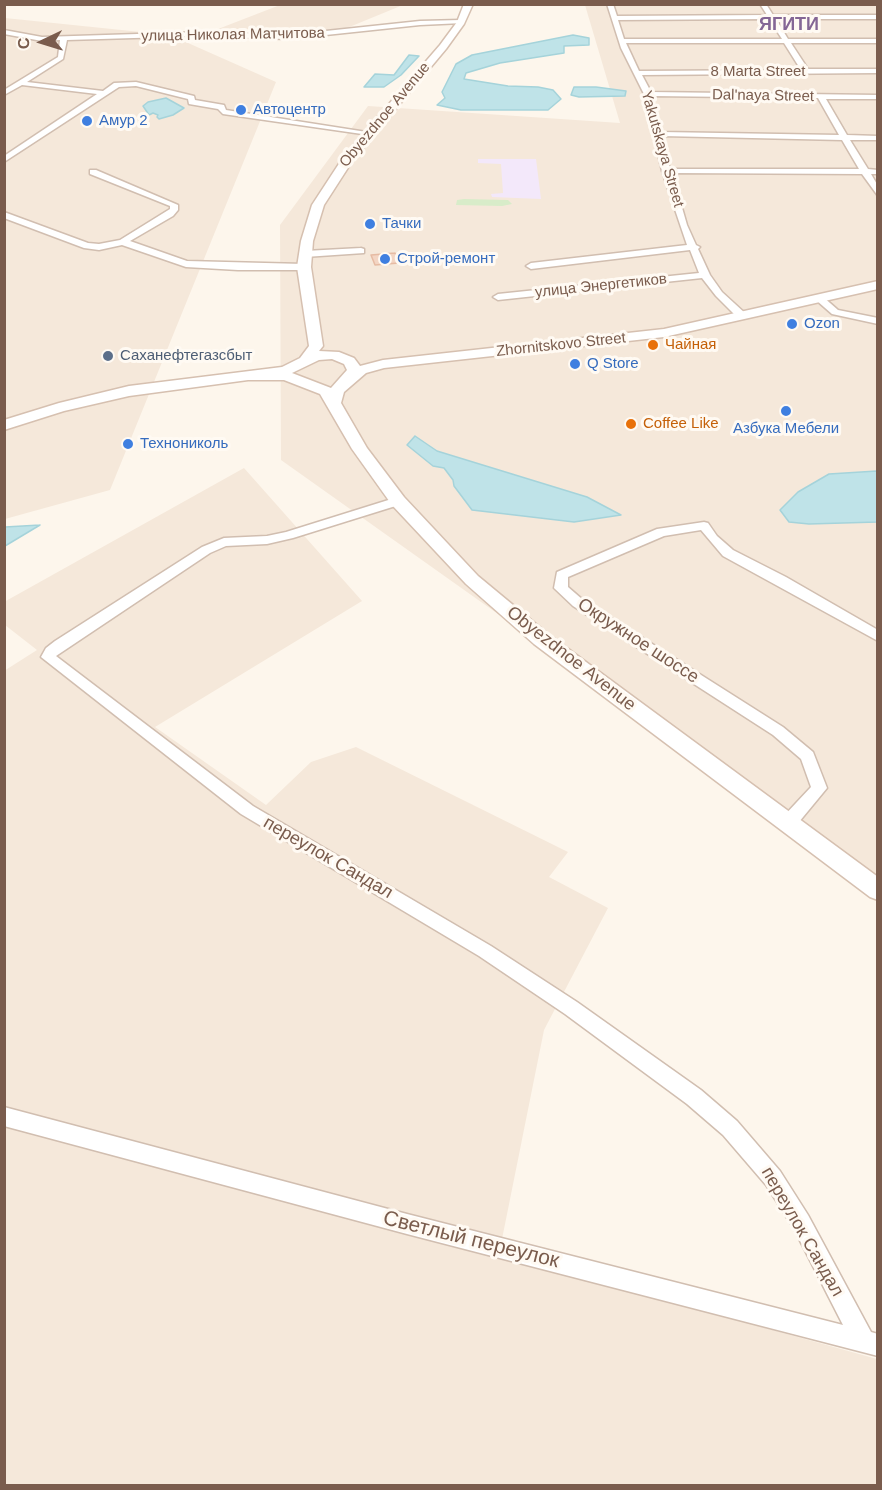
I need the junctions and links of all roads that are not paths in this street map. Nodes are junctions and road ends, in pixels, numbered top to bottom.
1 (469, 4) edge
2 (610, 4) edge
3 (763, 4) edge
4 (878, 17) edge
5 (613, 18) junction
6 (771, 18) junction
7 (461, 22) junction
8 (5, 32) edge
9 (64, 38) junction
10 (784, 40) junction
11 (622, 41) junction
12 (878, 41) edge
13 (805, 71) junction
14 (878, 71) edge
15 (638, 73) junction
16 (20, 83) junction
17 (4, 93) edge
18 (104, 93) junction
19 (648, 94) junction
20 (821, 97) junction
21 (878, 97) edge
22 (839, 128) junction
23 (878, 129) edge
24 (369, 133) junction
25 (657, 134) junction
26 (844, 138) junction
27 (878, 138) edge
28 (4, 160) edge
29 (666, 171) junction
30 (93, 172) dead end
31 (865, 172) junction
32 (878, 172) edge
33 (878, 194) edge
34 (4, 215) edge
35 (123, 242) junction
36 (695, 247) junction
37 (361, 251) dead end
38 (305, 260) junction
39 (531, 266) dead end
40 (705, 274) junction
41 (878, 285) edge
42 (498, 297) dead end
43 (819, 298) junction
44 (742, 316) junction
45 (878, 321) edge
46 (316, 337) junction
47 (339, 356) junction
48 (302, 361) junction
49 (383, 364) junction
50 (249, 376) junction
51 (350, 379) junction
52 (308, 384) junction
53 (334, 402) junction
54 (4, 425) edge
55 (398, 501) junction
56 (878, 636) edge
57 (788, 823) junction
58 (878, 890) edge
59 (4, 1116) edge
60 (870, 1342) edge

1 - 7 main road, Obyezdnoe Avenue
2 - 5 street, Yakutskaya Street
3 - 6 street
4 - 6 street
5 - 6 street
5 - 11 street, Yakutskaya Street
6 - 10 street
7 - 9 street, улица Николая Матчитова
7 - 24 main road, Obyezdnoe Avenue
8 - 9 street, улица Николая Матчитова
9 - 16 street
10 - 11 street
10 - 12 street
10 - 13 street
11 - 15 street, Yakutskaya Street
13 - 14 street, 8 Marta Street
13 - 15 street, 8 Marta Street
15 - 19 street, Yakutskaya Street
16 - 17 street
16 - 18 street
18 - 24 street
18 - 28 street
19 - 20 street, Dal'naya Street
19 - 25 street, Yakutskaya Street
20 - 21 street, Dal'naya Street
20 - 22 street
22 - 23 street
22 - 26 street
24 - 38 main road, Obyezdnoe Avenue
25 - 26 street
25 - 29 street, Yakutskaya Street
26 - 27 street
26 - 31 street
29 - 31 street
29 - 36 street, Yakutskaya Street
30 - 35 street
31 - 32 street
31 - 33 street
34 - 35 street
35 - 38 street
36 - 39 street, улица Энергетиков
36 - 40 street, Yakutskaya Street
37 - 38 street
38 - 46 main road, Obyezdnoe Avenue
40 - 42 street, улица Энергетиков
40 - 44 street, Yakutskaya Street
41 - 43 main road, Zhornitskovo Street
43 - 44 main road, Zhornitskovo Street
43 - 45 street
44 - 49 main road, Zhornitskovo Street
46 - 47 main road
46 - 48 main road
47 - 48 main road
47 - 49 main road, Zhornitskovo Street
47 - 51 main road
48 - 50 main road
48 - 52 main road
49 - 51 main road, Zhornitskovo Street
50 - 52 main road
50 - 54 main road
51 - 52 main road
51 - 53 main road
52 - 53 main road
53 - 55 main road, Obyezdnoe Avenue
55 - 57 main road, Obyezdnoe Avenue
55 - 60 street, переулок Сандал
56 - 57 street, Окружное шоссе
57 - 58 main road, Obyezdnoe Avenue
59 - 60 street, Светлый переулок

